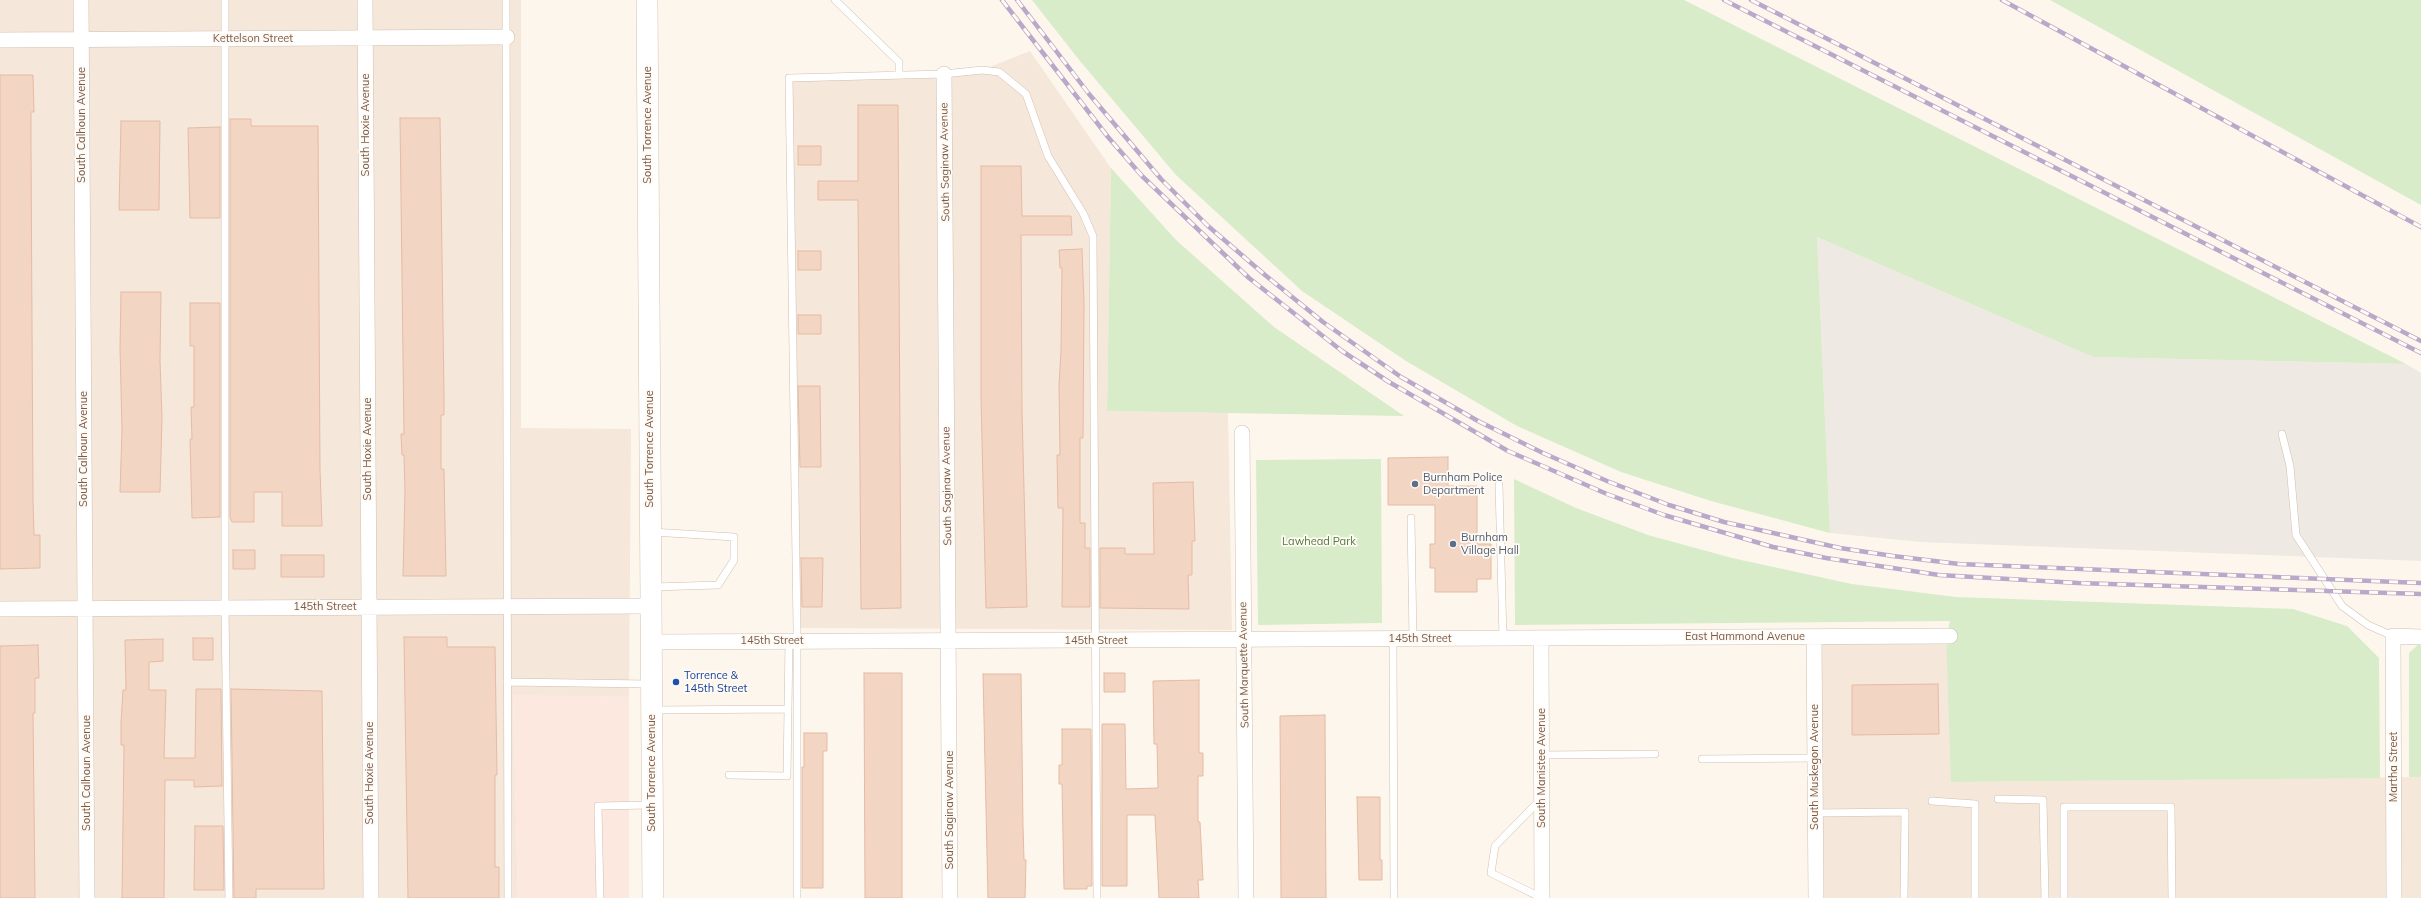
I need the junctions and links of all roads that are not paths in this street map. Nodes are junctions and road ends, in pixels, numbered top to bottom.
1 (81, 0) edge
2 (225, 0) edge
3 (365, 0) edge
4 (506, 0) edge
5 (648, 0) edge
6 (835, 0) edge
7 (507, 37) junction
8 (366, 38) junction
9 (225, 39) junction
10 (0, 40) edge
11 (82, 40) junction
12 (944, 74) junction
13 (899, 75) junction
14 (1242, 433) dead end
15 (2282, 434) dead end
16 (1499, 485) dead end
17 (1411, 518) dead end
18 (650, 532) junction
19 (651, 597) junction
20 (369, 607) junction
21 (507, 607) junction
22 (85, 608) junction
23 (225, 608) junction
24 (0, 609) edge
25 (1950, 636) dead end
26 (2393, 636) junction
27 (1814, 637) junction
28 (2421, 637) edge
29 (1503, 639) junction
30 (1541, 639) junction
31 (949, 640) junction
32 (1097, 640) junction
33 (1244, 640) junction
34 (1393, 640) junction
35 (1413, 640) junction
36 (793, 641) junction
37 (651, 642) junction
38 (507, 682) junction
39 (651, 684) junction
40 (788, 709) junction
41 (652, 710) junction
42 (1655, 754) dead end
43 (1542, 755) junction
44 (1816, 758) junction
45 (1702, 759) dead end
46 (729, 775) dead end
47 (1542, 799) junction
48 (1998, 799) dead end
49 (1932, 801) dead end
50 (652, 805) junction
51 (1816, 813) junction
52 (87, 898) edge
53 (229, 898) edge
54 (370, 898) edge
55 (508, 898) edge
56 (600, 898) edge
57 (653, 898) edge
58 (797, 898) edge
59 (950, 898) edge
60 (1097, 898) edge
61 (1246, 898) edge
62 (1394, 898) edge
63 (1542, 898) edge
64 (1816, 898) edge
65 (1904, 898) edge
66 (1975, 898) edge
67 (2045, 898) edge
68 (2064, 898) edge
69 (2172, 898) edge
70 (2394, 898) edge

1 - 11 street, South Calhoun Avenue
2 - 9 lane
3 - 8 street, South Hoxie Avenue
4 - 7 lane
5 - 18 main road, South Torrence Avenue
6 - 13 lane
7 - 8 street, Kettelson Street
7 - 21 lane
8 - 9 street, Kettelson Street
8 - 20 street, South Hoxie Avenue
9 - 11 street, Kettelson Street
9 - 23 lane
10 - 11 street, Kettelson Street
11 - 22 street, South Calhoun Avenue
12 - 13 lane
12 - 31 street, South Saginaw Avenue
12 - 32 lane
13 - 36 lane
14 - 33 street, South Marquette Avenue
15 - 26 lane
16 - 29 lane
17 - 35 lane
18 - 19 main road, South Torrence Avenue
18 - 19 lane
19 - 21 street, 145th Street
19 - 37 main road, South Torrence Avenue
20 - 21 street, 145th Street
20 - 23 street, 145th Street
20 - 54 street, South Hoxie Avenue
21 - 38 lane
22 - 23 street, 145th Street
22 - 24 street, 145th Street
22 - 52 street, South Calhoun Avenue
23 - 53 lane
25 - 27 street, East Hammond Avenue
26 - 28 street
26 - 70 street, Martha Street
27 - 30 street, East Hammond Avenue
27 - 44 street, South Muskegon Avenue
29 - 30 street, 145th Street
29 - 35 street, 145th Street
30 - 43 street, South Manistee Avenue
31 - 32 street, 145th Street
31 - 36 street, 145th Street
31 - 59 street, South Saginaw Avenue
32 - 33 street, 145th Street
32 - 60 lane
33 - 34 street, 145th Street
33 - 61 street, South Marquette Avenue
34 - 35 street, 145th Street
34 - 62 lane
36 - 37 street, 145th Street
36 - 40 lane
36 - 58 lane
37 - 39 main road, South Torrence Avenue
38 - 39 lane
38 - 55 lane
39 - 41 main road, South Torrence Avenue
40 - 41 lane
40 - 46 lane
41 - 50 main road, South Torrence Avenue
42 - 43 lane
43 - 47 street, South Manistee Avenue
44 - 45 lane
44 - 51 street, South Muskegon Avenue
47 - 63 street, South Manistee Avenue
47 - 63 lane
48 - 67 lane
49 - 66 lane
50 - 56 lane
50 - 57 main road, South Torrence Avenue
51 - 64 street, South Muskegon Avenue
51 - 65 lane
68 - 69 lane

